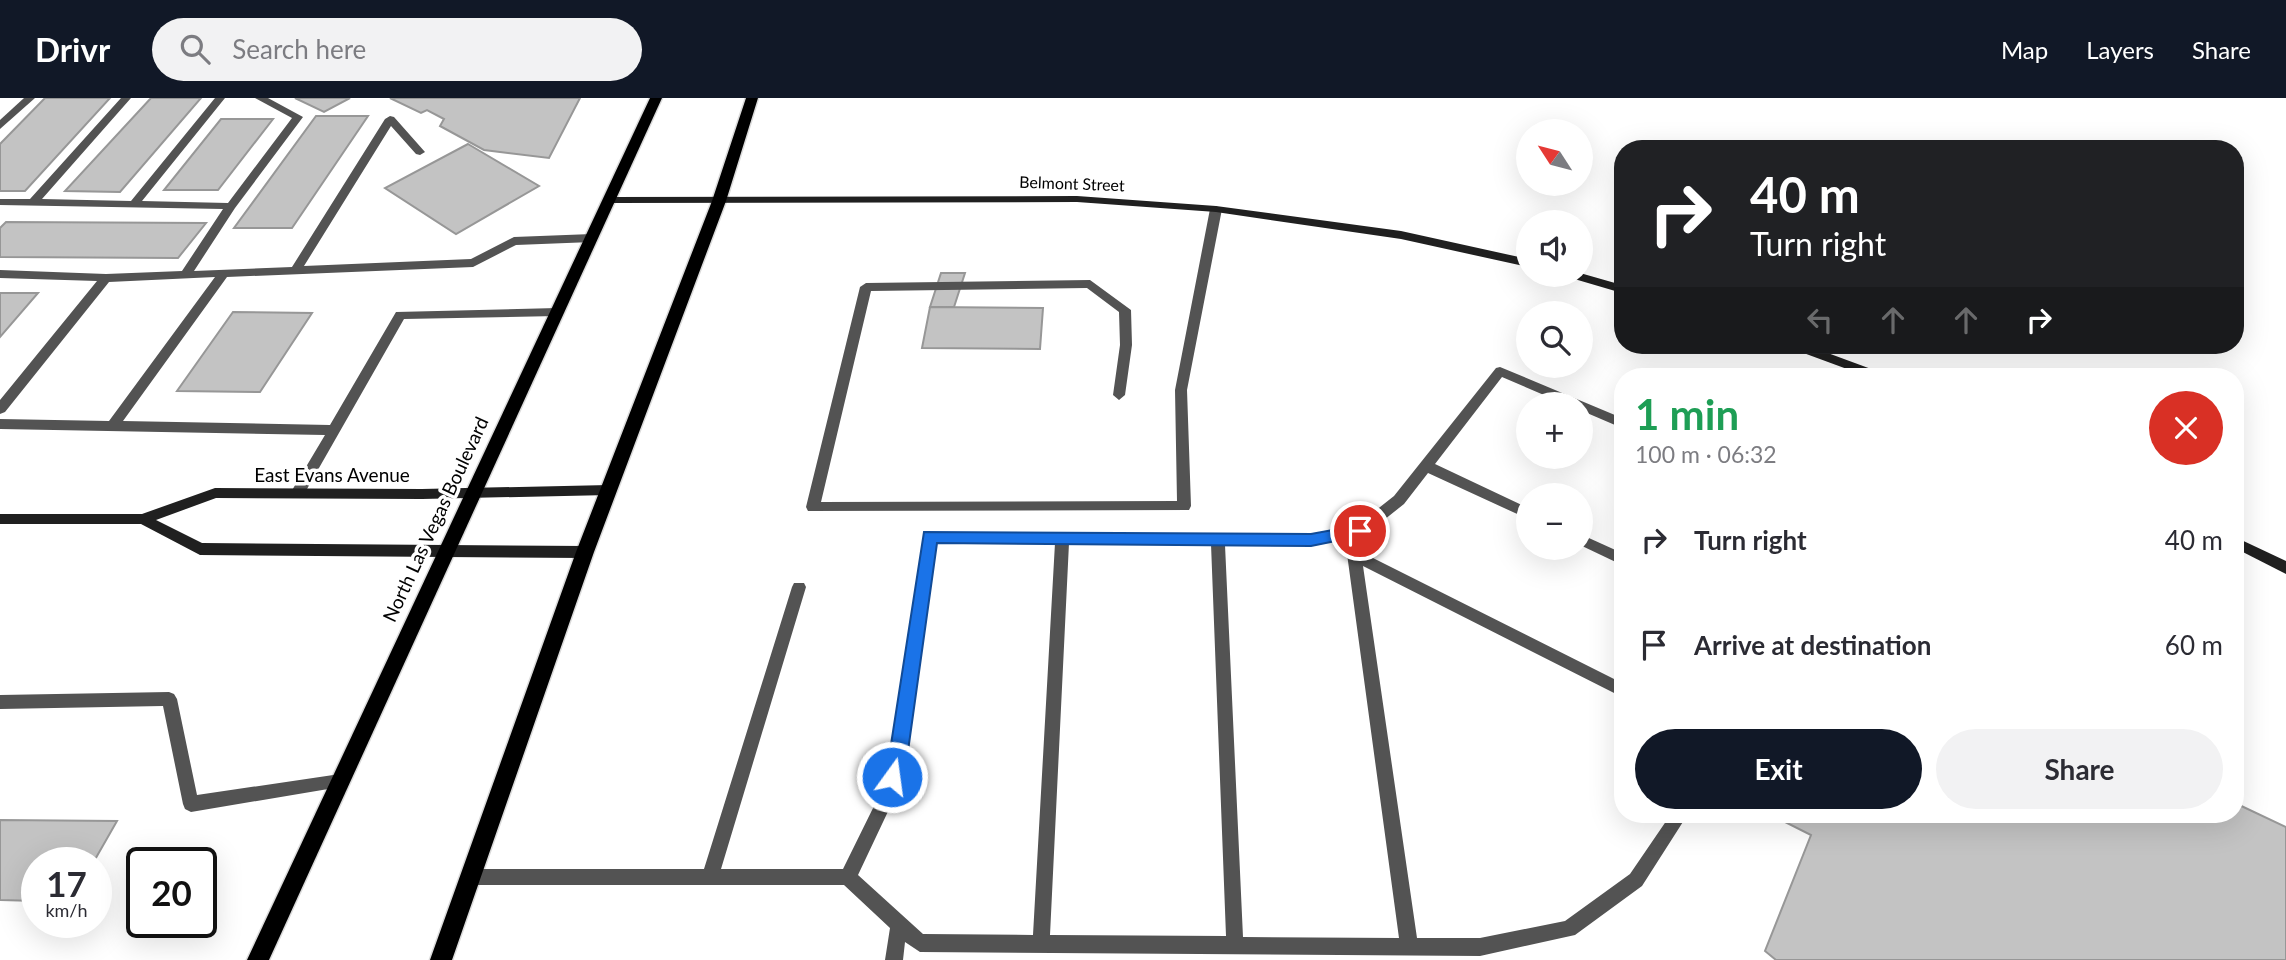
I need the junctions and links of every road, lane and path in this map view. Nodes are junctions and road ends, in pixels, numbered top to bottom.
1 (30, 98) edge
2 (126, 98) edge
3 (220, 98) edge
4 (260, 98) edge
5 (656, 98) edge
6 (752, 98) edge
7 (0, 126) edge
8 (420, 152) dead end
9 (610, 200) junction
10 (719, 201) junction
11 (0, 202) edge
12 (33, 203) junction
13 (134, 204) junction
14 (231, 206) junction
15 (1216, 209) junction
16 (592, 238) junction
17 (1516, 260) edge
18 (296, 270) junction
19 (224, 273) junction
20 (0, 274) edge
21 (185, 275) junction
22 (106, 278) junction
23 (1593, 280) edge
24 (1614, 287) edge
25 (557, 312) junction
26 (1818, 354) edge
27 (1856, 368) edge
28 (1548, 392) edge
29 (1119, 395) dead end
30 (0, 410) edge
31 (1593, 411) edge
32 (1614, 420) edge
33 (0, 424) edge
34 (113, 426) junction
35 (334, 430) junction
36 (1426, 466) junction
37 (609, 490) junction
38 (298, 492) junction
39 (471, 493) junction
40 (1516, 508) edge
41 (0, 519) edge
42 (143, 519) junction
43 (1352, 533) junction
44 (1062, 538) junction
45 (1219, 539) junction
46 (1593, 545) edge
47 (2244, 547) edge
48 (445, 550) junction
49 (585, 552) junction
50 (1354, 555) junction
51 (1614, 555) edge
52 (2286, 568) edge
53 (800, 587) dead end
54 (1614, 686) edge
55 (0, 702) edge
56 (340, 781) junction
57 (1674, 823) edge
58 (470, 877) junction
59 (710, 877) junction
60 (848, 877) junction
61 (899, 925) junction
62 (1041, 944) junction
63 (1235, 945) junction
64 (1409, 946) junction
65 (258, 960) edge
66 (441, 960) edge
67 (894, 960) edge

1 - 7 lane
2 - 12 lane
3 - 13 lane
4 - 14 lane
5 - 9 main road, North Las Vegas Boulevard
6 - 10 main road
8 - 18 lane
9 - 10 street, Belmont Street
9 - 16 main road, North Las Vegas Boulevard
10 - 15 street, Belmont Street
10 - 37 main road
11 - 12 lane
12 - 13 lane
13 - 14 lane
14 - 21 lane
15 - 17 street, Belmont Street
15 - 29 lane
16 - 18 lane
16 - 25 main road, North Las Vegas Boulevard
18 - 19 lane
19 - 21 lane
19 - 34 lane
20 - 22 lane
21 - 22 lane
22 - 30 lane
23 - 24 street
25 - 35 lane
25 - 39 main road, North Las Vegas Boulevard
26 - 27 street
28 - 36 lane
31 - 32 lane
33 - 34 lane
34 - 35 lane
35 - 38 lane
36 - 40 lane
36 - 43 lane
37 - 39 street, East Evans Avenue
37 - 49 main road
38 - 39 street, East Evans Avenue
38 - 42 street, East Evans Avenue
39 - 48 main road, North Las Vegas Boulevard
41 - 42 street, East Evans Avenue
42 - 48 street, East Evans Avenue
43 - 45 lane
43 - 50 lane
44 - 45 lane
44 - 60 lane
44 - 62 lane
45 - 63 lane
46 - 51 lane
47 - 52 street
48 - 49 street, East Evans Avenue
48 - 56 main road, North Las Vegas Boulevard
49 - 58 main road
50 - 54 lane
50 - 64 lane
53 - 59 lane
55 - 56 lane
56 - 65 main road, North Las Vegas Boulevard
57 - 64 lane
58 - 59 lane
58 - 66 main road
59 - 60 lane
60 - 61 lane
61 - 62 lane
61 - 67 lane
62 - 63 lane
63 - 64 lane

